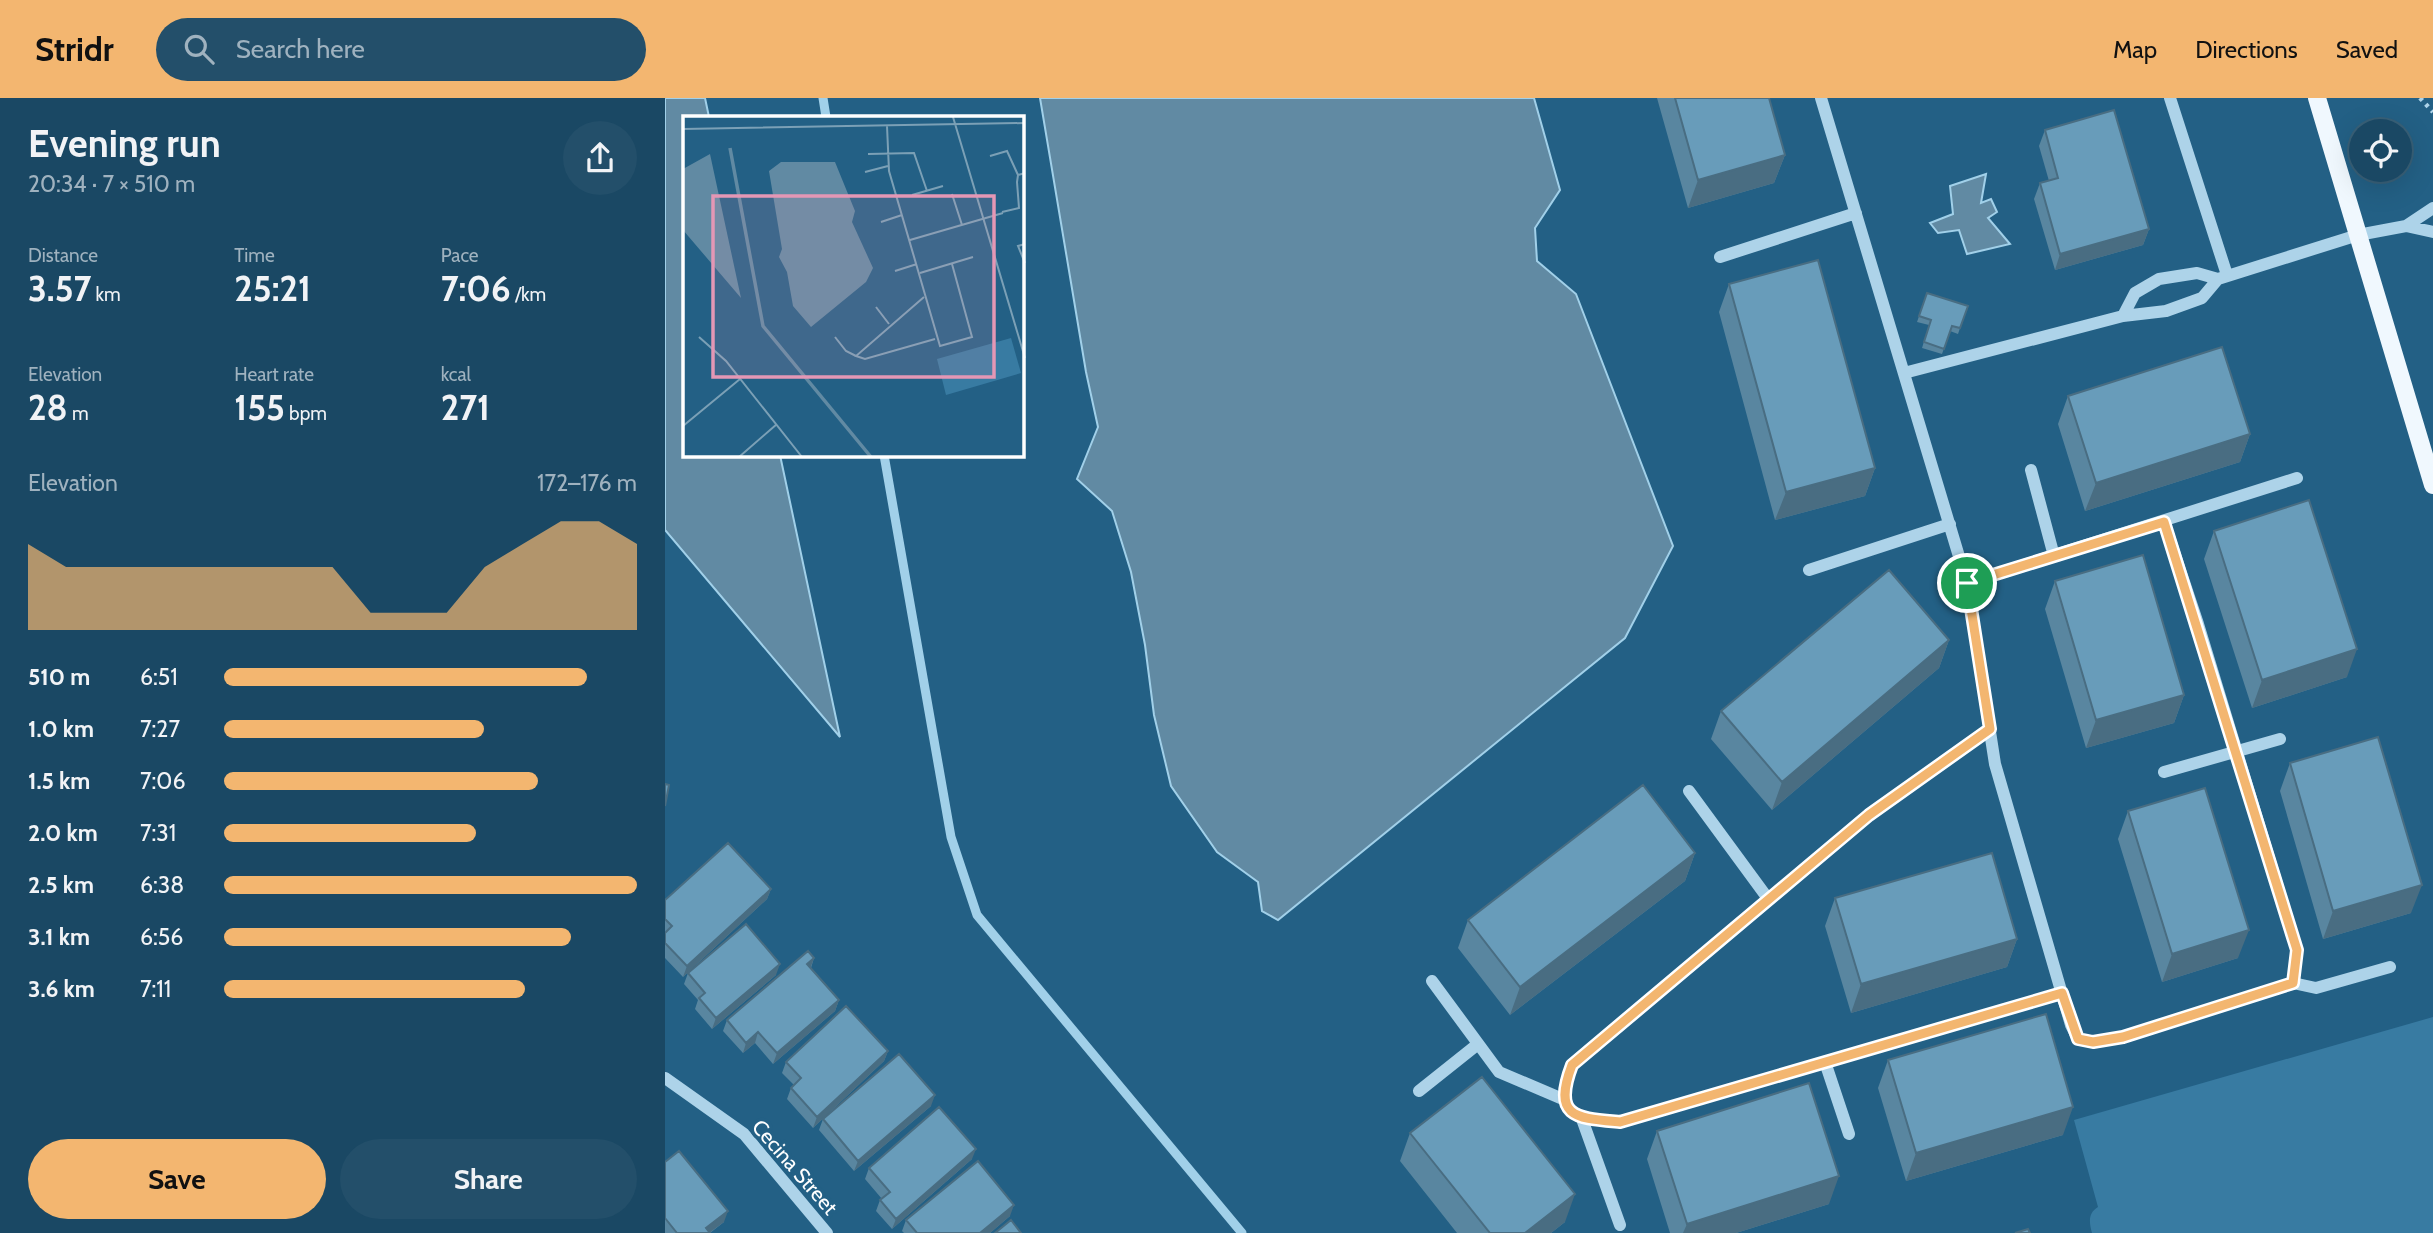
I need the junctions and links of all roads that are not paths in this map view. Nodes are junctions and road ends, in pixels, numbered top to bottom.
1 (1821, 98) edge
2 (2170, 98) edge
3 (2317, 98) edge
4 (2433, 208) edge
5 (1856, 213) junction
6 (2406, 226) junction
7 (2433, 232) edge
8 (2358, 236) junction
9 (1720, 257) dead end
10 (2223, 277) junction
11 (2123, 316) junction
12 (1904, 373) junction
13 (2031, 470) dead end
14 (2297, 478) dead end
15 (2433, 485) edge
16 (2164, 522) junction
17 (1950, 524) junction
18 (2054, 556) junction
19 (1809, 570) dead end
20 (1967, 583) junction
21 (1990, 729) junction
22 (2280, 739) dead end
23 (2236, 751) junction
24 (2164, 772) dead end
25 (1689, 791) dead end
26 (1769, 900) junction
27 (2390, 967) dead end
28 (1432, 981) dead end
29 (2293, 983) junction
30 (2062, 993) junction
31 (1478, 1044) junction
32 (1825, 1062) junction
33 (665, 1078) edge
34 (1419, 1091) dead end
35 (1565, 1100) junction
36 (1582, 1119) junction
37 (1849, 1134) dead end
38 (1620, 1226) dead end
39 (827, 1233) edge

1 - 5 street
2 - 10 street
3 - 8 main road
4 - 6 street
5 - 9 street
5 - 12 street
6 - 7 street
6 - 8 street
8 - 10 street
8 - 15 main road
10 - 11 street
10 - 11 street
11 - 12 street
12 - 17 street
13 - 18 street
14 - 16 street
16 - 18 street
16 - 23 street
17 - 19 street
17 - 20 street
18 - 20 street
20 - 21 street
21 - 26 street
21 - 30 street
22 - 23 street
23 - 24 street
23 - 29 street
25 - 26 street
26 - 35 street
27 - 29 street
28 - 31 street
29 - 30 street
30 - 32 street
31 - 34 street
31 - 35 street
32 - 36 street
32 - 37 street
33 - 39 street, Cecina Street
35 - 36 street
36 - 38 street

